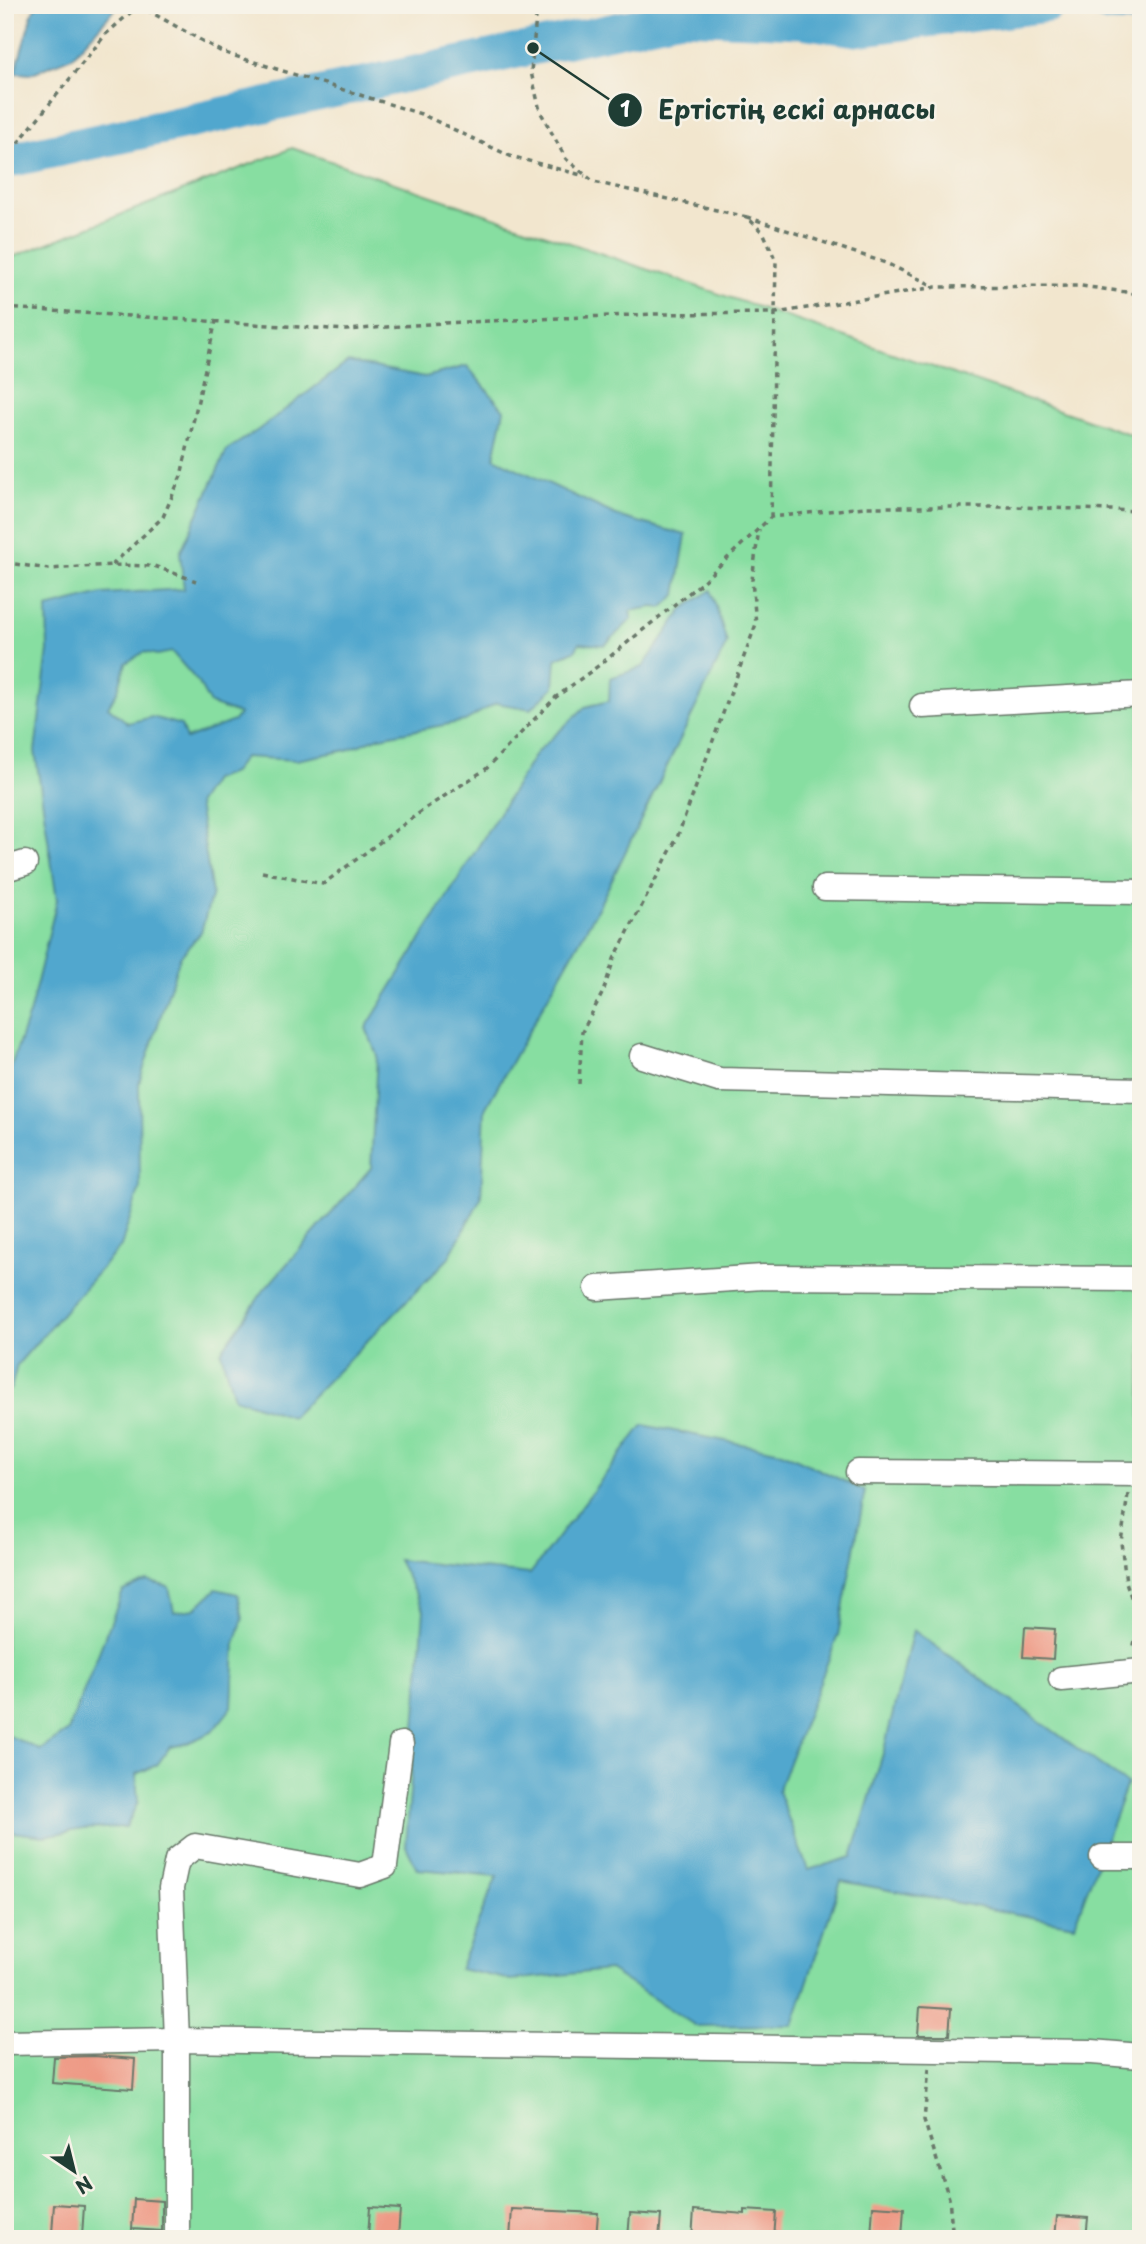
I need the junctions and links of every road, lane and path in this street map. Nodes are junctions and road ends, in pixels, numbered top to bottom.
1 (138, 5) edge
2 (537, 5) edge
3 (5, 159) edge
4 (587, 176) junction
5 (747, 217) junction
6 (936, 287) junction
7 (1141, 294) edge
8 (5, 308) edge
9 (776, 313) junction
10 (216, 320) junction
11 (1141, 511) edge
12 (771, 517) junction
13 (759, 527) junction
14 (15, 564) dead end
15 (112, 565) junction
16 (196, 581) dead end
17 (1141, 694) edge
18 (922, 706) dead end
19 (262, 872) dead end
20 (825, 888) dead end
21 (1141, 892) edge
22 (642, 1056) dead end
23 (579, 1084) dead end
24 (1141, 1090) edge
25 (1141, 1279) edge
26 (597, 1288) dead end
27 (858, 1472) dead end
28 (1136, 1474) edge
29 (1135, 1672) edge
30 (1061, 1679) dead end
31 (401, 1744) dead end
32 (1102, 1857) dead end
33 (1141, 1857) edge
34 (177, 2040) junction
35 (5, 2043) edge
36 (930, 2050) junction
37 (1141, 2056) edge
38 (177, 2239) edge
39 (953, 2239) edge

1 - 3 path
1 - 4 path
2 - 4 path
4 - 5 path
5 - 6 path
5 - 9 path
6 - 7 path
6 - 9 path
8 - 10 path
9 - 10 path
9 - 12 path
10 - 15 path
11 - 12 path
12 - 13 path
13 - 19 path
13 - 23 path
14 - 15 path
15 - 16 path
17 - 18 street
20 - 21 street
22 - 24 street
25 - 26 street
27 - 28 street
28 - 29 path
29 - 30 street
31 - 34 street
32 - 33 street
34 - 35 street
34 - 36 street
34 - 38 street
36 - 37 street
36 - 39 path

